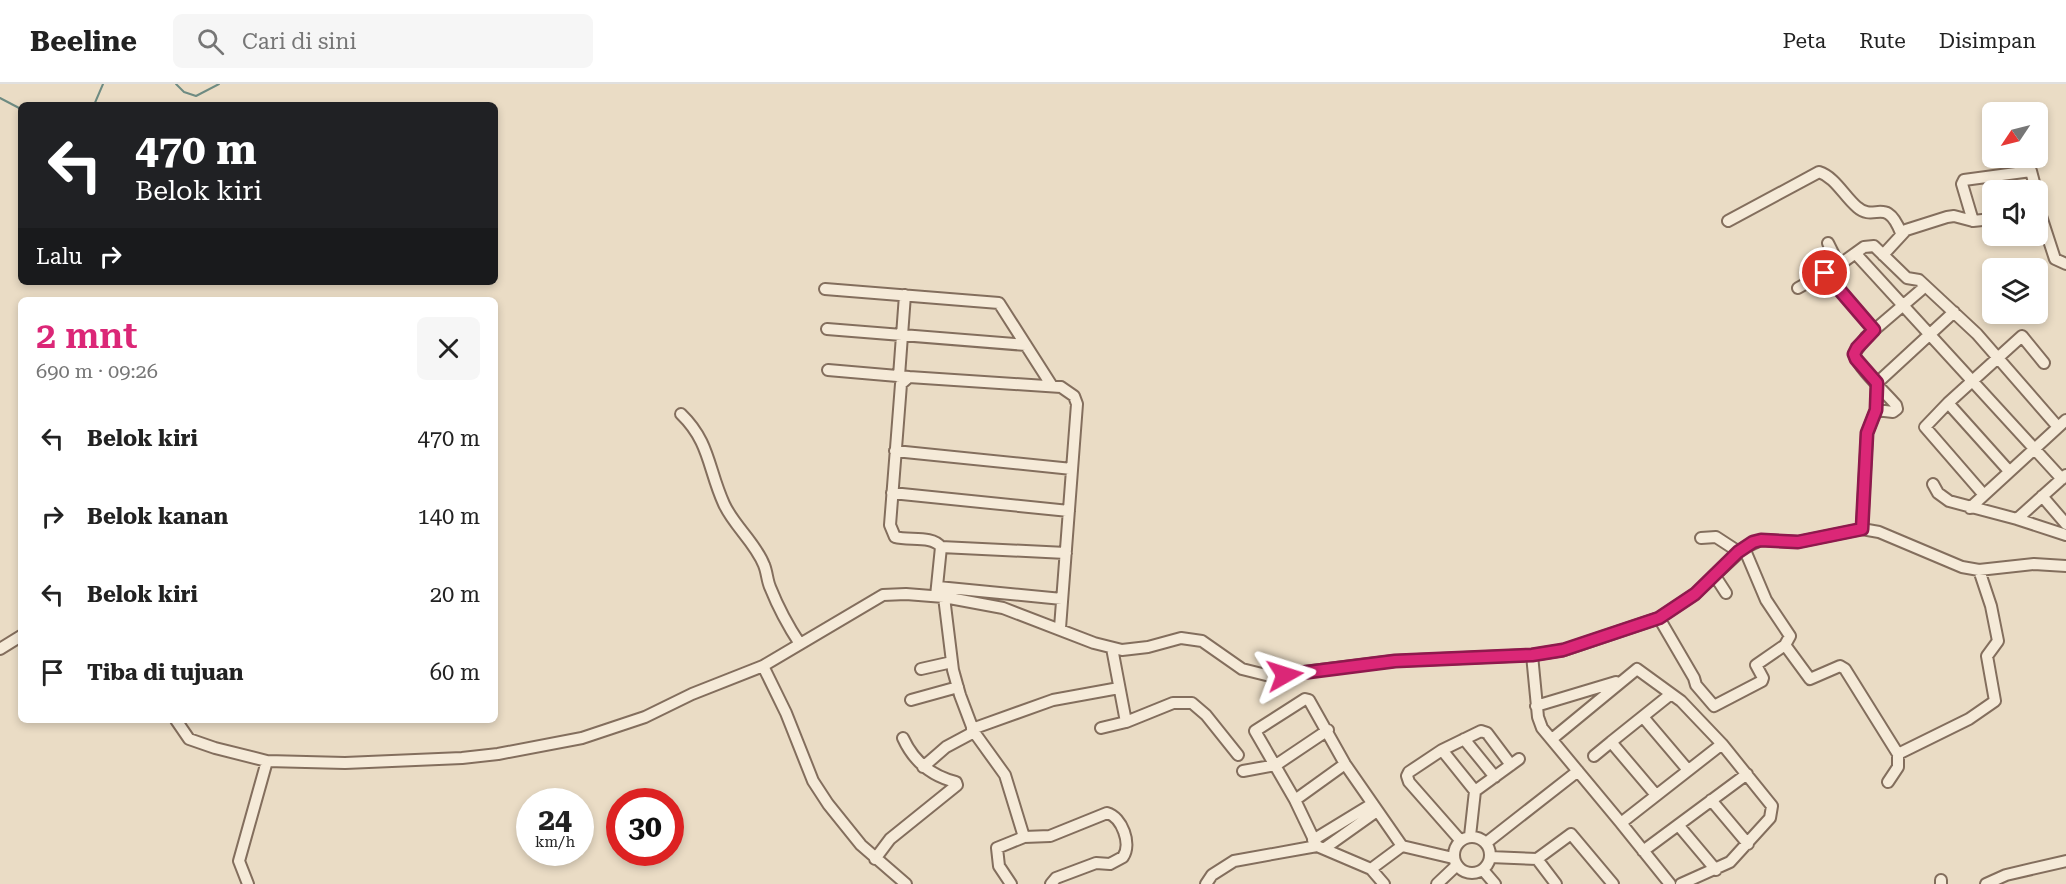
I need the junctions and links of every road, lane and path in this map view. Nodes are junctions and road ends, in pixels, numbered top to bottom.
1 (2033, 180) edge
2 (1982, 220) edge
3 (1728, 221) dead end
4 (1973, 221) junction
5 (1901, 233) junction
6 (2048, 241) edge
7 (1828, 243) dead end
8 (1856, 254) junction
9 (1883, 255) junction
10 (2066, 264) edge
11 (1839, 266) junction
12 (1825, 273) junction
13 (1798, 288) dead end
14 (825, 289) dead end
15 (1921, 290) dead end
16 (905, 295) junction
17 (1903, 305) junction
18 (1954, 312) junction
19 (827, 329) dead end
20 (1874, 330) junction
21 (1929, 334) junction
22 (902, 335) junction
23 (1026, 345) junction
24 (1998, 358) junction
25 (2044, 363) dead end
26 (828, 370) dead end
27 (904, 377) junction
28 (1972, 381) junction
29 (1877, 383) junction
30 (1052, 386) junction
31 (1948, 403) junction
32 (1876, 410) junction
33 (681, 414) dead end
34 (2062, 423) edge
35 (2034, 449) junction
36 (895, 451) junction
37 (1072, 469) junction
38 (2009, 471) junction
39 (2064, 477) edge
40 (1933, 484) dead end
41 (892, 493) junction
42 (1984, 495) junction
43 (2042, 496) junction
44 (1970, 508) junction
45 (1069, 511) junction
46 (2018, 519) junction
47 (2066, 524) edge
48 (1862, 529) junction
49 (2066, 535) edge
50 (1701, 538) dead end
51 (941, 546) junction
52 (1741, 550) junction
53 (1066, 554) junction
54 (2066, 567) edge
55 (1979, 570) junction
56 (1715, 576) junction
57 (940, 593) junction
58 (1726, 593) dead end
59 (1062, 598) junction
60 (1659, 618) junction
61 (1060, 628) junction
62 (18, 638) edge
63 (800, 644) junction
64 (1785, 645) junction
65 (1112, 648) junction
66 (0, 649) edge
67 (1532, 655) junction
68 (952, 662) junction
69 (763, 666) junction
70 (921, 669) dead end
71 (1622, 680) junction
72 (958, 687) junction
73 (1119, 688) junction
74 (1671, 694) junction
75 (911, 700) dead end
76 (1536, 706) junction
77 (1643, 717) junction
78 (1126, 722) junction
79 (178, 723) edge
80 (1101, 728) dead end
81 (973, 730) junction
82 (1328, 730) junction
83 (903, 738) dead end
84 (1464, 739) junction
85 (1552, 739) junction
86 (1611, 742) junction
87 (1722, 744) junction
88 (1442, 750) junction
89 (1898, 754) junction
90 (1238, 755) dead end
91 (1594, 756) dead end
92 (267, 761) junction
93 (1346, 764) junction
94 (1276, 765) junction
95 (923, 767) junction
96 (1688, 770) junction
97 (1243, 771) dead end
98 (1578, 771) junction
99 (1747, 774) junction
100 (1495, 777) junction
101 (1888, 782) dead end
102 (1475, 791) junction
103 (1656, 795) junction
104 (1295, 800) junction
105 (1711, 800) junction
106 (1375, 807) junction
107 (1621, 823) junction
108 (1679, 825) junction
109 (1024, 837) junction
110 (1465, 838) junction
111 (1486, 843) junction
112 (1748, 844) junction
113 (1318, 845) junction
114 (1402, 846) junction
115 (1643, 851) junction
116 (1490, 857) junction
117 (875, 859) junction
118 (1537, 860) junction
119 (2066, 861) edge
120 (1455, 862) junction
121 (1371, 869) junction
122 (1483, 870) junction
123 (1716, 870) junction
124 (248, 884) edge
125 (906, 884) edge
126 (1011, 884) edge
127 (1051, 884) edge
128 (1206, 884) edge
129 (1384, 884) edge
130 (1437, 884) edge
131 (1494, 884) edge
132 (1556, 884) edge
133 (1613, 884) edge
134 (1670, 884) edge
135 (1681, 884) edge
136 (1986, 884) edge

1 - 4 street
2 - 4 street
3 - 5 street
4 - 5 street
5 - 9 street
6 - 10 street
7 - 11 street
8 - 9 street
8 - 11 street
8 - 17 street
9 - 18 street
11 - 12 street
12 - 13 street
12 - 20 street
14 - 16 street
15 - 17 street
16 - 22 street
16 - 23 street
17 - 20 street
17 - 21 street
18 - 21 street
18 - 24 street
19 - 22 street
20 - 29 street
21 - 28 street
21 - 29 street
22 - 23 street
22 - 27 street
23 - 30 street
24 - 25 street
24 - 28 street
24 - 34 street
26 - 27 street
27 - 30 street
27 - 36 street
28 - 31 street
28 - 35 street
29 - 32 street
29 - 32 street
30 - 37 street
31 - 38 street
31 - 42 street
32 - 48 street
33 - 63 street
34 - 35 street
35 - 38 street
35 - 39 street
36 - 37 street
36 - 41 street
37 - 45 street
38 - 42 street
39 - 43 street
40 - 44 street
41 - 45 street
41 - 51 street
42 - 44 street
43 - 46 street
43 - 47 street
44 - 46 street
45 - 53 street
46 - 49 street
48 - 52 street
48 - 55 street
50 - 52 street
51 - 53 street
51 - 57 street
52 - 56 street
52 - 64 street
53 - 59 street
54 - 55 street
55 - 89 street
56 - 58 street
56 - 60 street
57 - 59 street
57 - 61 street
57 - 63 street
57 - 68 street
59 - 61 street
60 - 64 street
60 - 67 street
61 - 65 street
62 - 66 street
63 - 69 street
64 - 89 street
65 - 67 street
65 - 73 street
67 - 76 street
68 - 70 street
68 - 72 street
69 - 92 street
69 - 117 street
71 - 74 street
71 - 76 street
71 - 85 street
72 - 75 street
72 - 81 street
73 - 78 street
73 - 81 street
74 - 77 street
74 - 87 street
76 - 85 street
77 - 86 street
77 - 96 street
78 - 80 street
78 - 90 street
79 - 92 street
81 - 95 street
81 - 109 street
82 - 93 street
82 - 94 street
82 - 94 street
83 - 95 street
84 - 88 street
84 - 100 street
84 - 100 street
85 - 98 street
86 - 91 street
86 - 103 street
87 - 96 street
87 - 99 street
88 - 102 street
88 - 110 street
89 - 101 street
92 - 124 street
93 - 104 street
93 - 106 street
94 - 97 street
94 - 104 street
95 - 117 street
96 - 103 street
98 - 107 street
98 - 111 street
99 - 105 street
99 - 112 street
100 - 102 street
102 - 110 street
103 - 107 street
104 - 113 street
105 - 108 street
105 - 112 street
106 - 113 street
106 - 114 street
107 - 115 street
108 - 115 street
108 - 123 street
109 - 126 street
109 - 127 street
110 - 111 street
110 - 120 street
111 - 116 street
112 - 123 street
113 - 121 street
113 - 128 street
114 - 120 street
114 - 121 street
115 - 134 street
116 - 118 street
116 - 122 street
117 - 125 street
118 - 132 street
118 - 133 street
119 - 136 street
120 - 122 street
120 - 130 street
121 - 129 street
122 - 131 street
123 - 135 street

